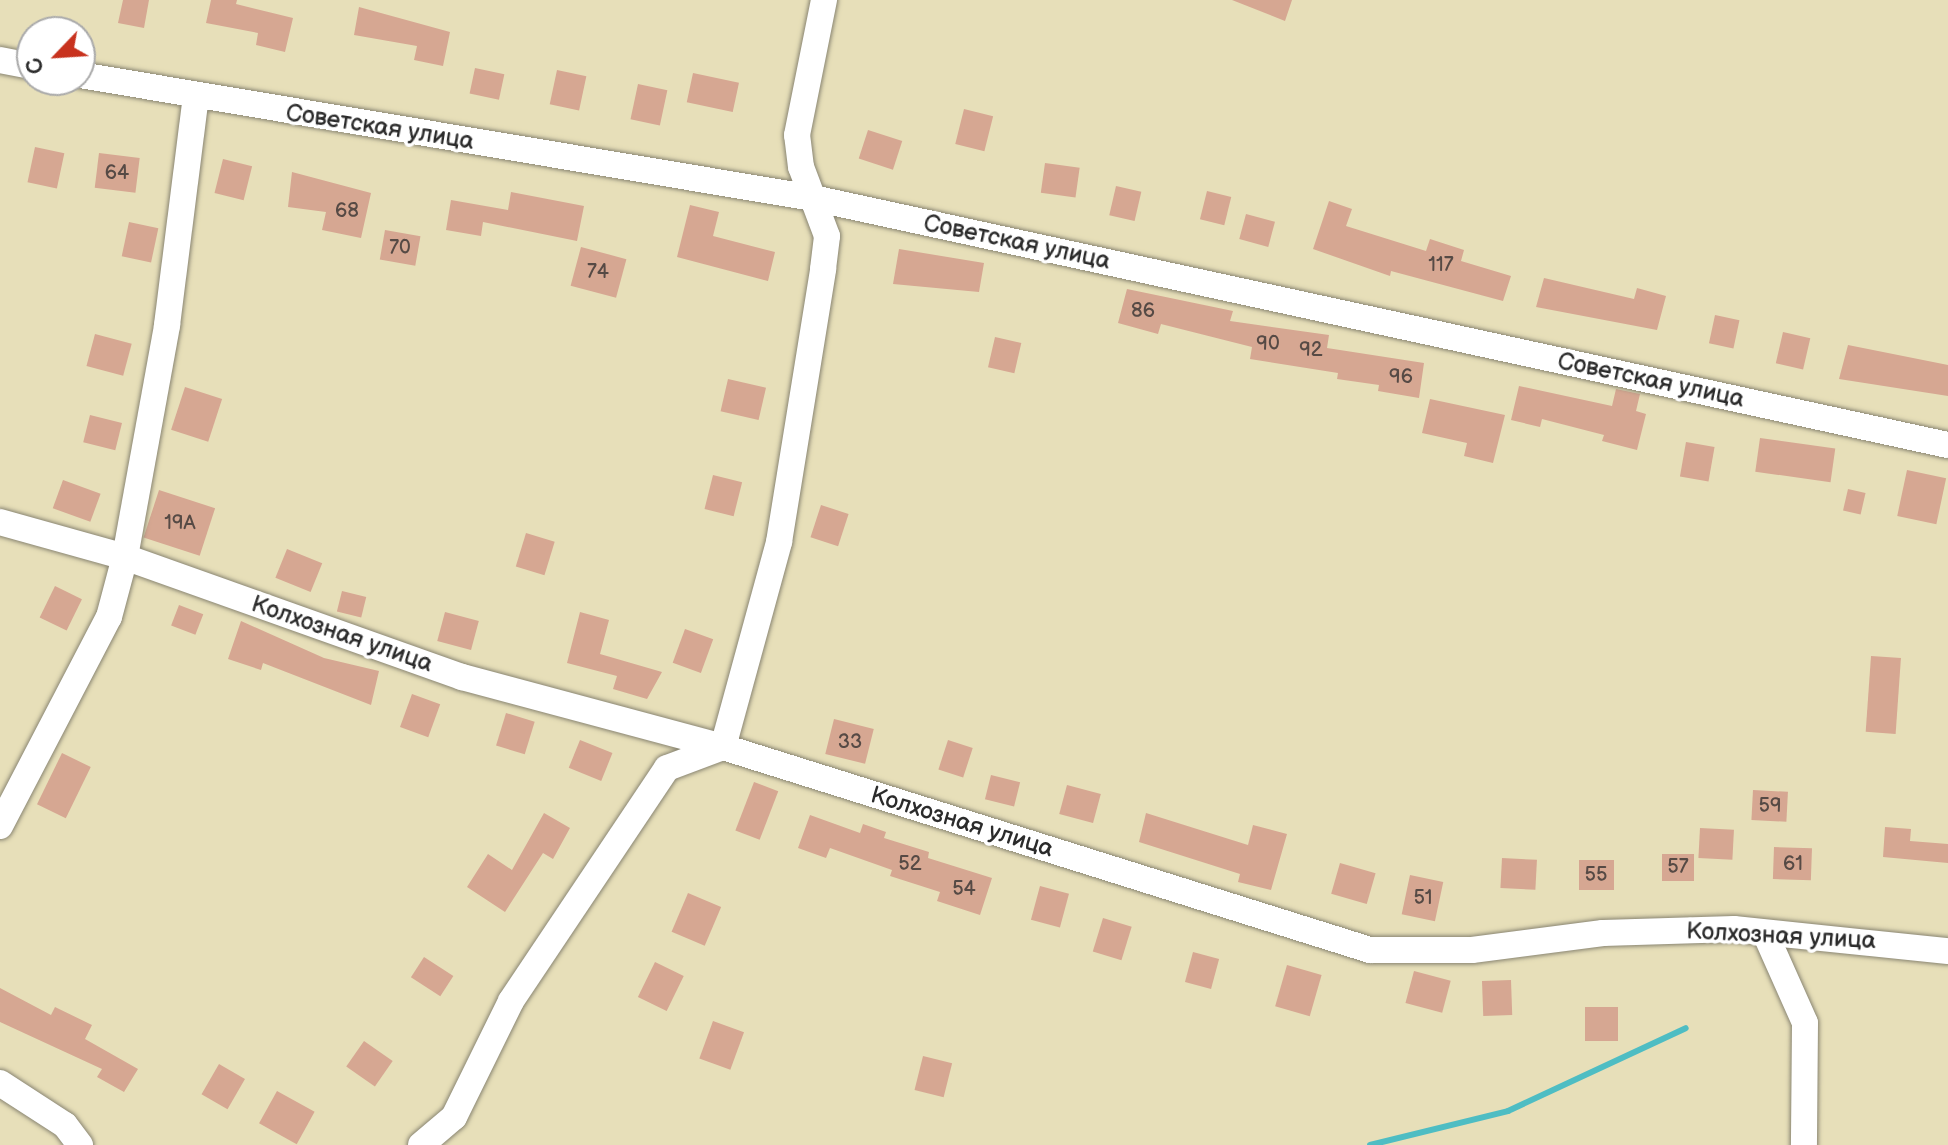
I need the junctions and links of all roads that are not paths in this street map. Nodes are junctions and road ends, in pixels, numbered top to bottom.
1 (824, 0) edge
2 (96, 78) edge
3 (196, 97) junction
4 (813, 198) junction
5 (1948, 445) edge
6 (0, 522) edge
7 (125, 557) junction
8 (723, 747) junction
9 (0, 826) edge
10 (1765, 933) junction
11 (1948, 951) edge
12 (0, 1083) edge
13 (80, 1145) edge
14 (421, 1145) edge
15 (1804, 1145) edge

1 - 4 street
2 - 3 street, Советская улица
3 - 4 street, Советская улица
3 - 7 street
4 - 5 street, Советская улица
4 - 8 street
6 - 7 street, Колхозная улица
7 - 8 street, Колхозная улица
7 - 9 street
8 - 10 street, Колхозная улица
8 - 14 street
10 - 11 street, Колхозная улица
10 - 15 street
12 - 13 street

